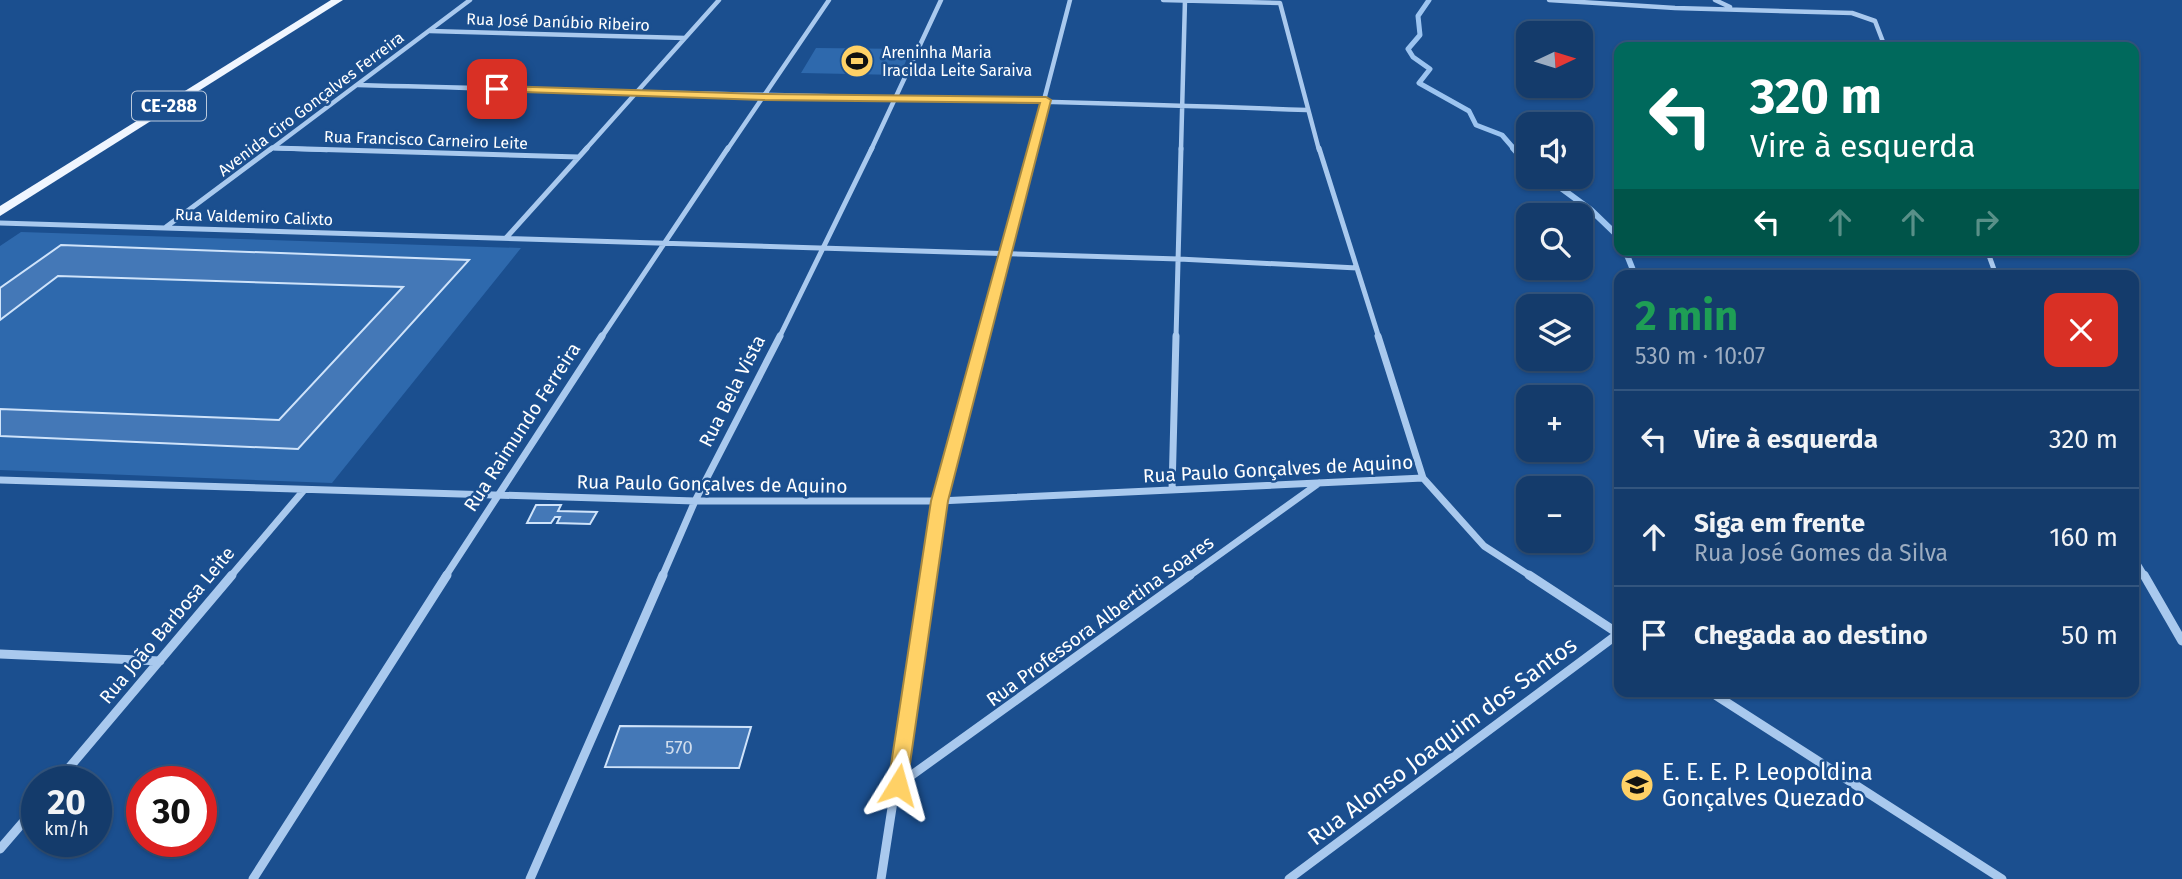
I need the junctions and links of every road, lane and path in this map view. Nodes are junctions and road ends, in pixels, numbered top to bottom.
1 (338, 0) edge
2 (470, 0) edge
3 (719, 0) edge
4 (829, 0) edge
5 (941, 0) edge
6 (1070, 0) edge
7 (1163, 0) edge
8 (1185, 0) edge
9 (1549, 0) edge
10 (1715, 0) edge
11 (1762, 11) junction
12 (430, 31) junction
13 (685, 38) junction
14 (1883, 42) edge
15 (358, 85) junction
16 (636, 93) junction
17 (765, 97) junction
18 (897, 97) junction
19 (1046, 100) junction
20 (1181, 104) junction
21 (1307, 110) junction
22 (273, 148) junction
23 (579, 157) junction
24 (0, 212) edge
25 (0, 223) edge
26 (166, 228) junction
27 (506, 238) junction
28 (663, 243) junction
29 (825, 248) junction
30 (1003, 255) junction
31 (1180, 259) junction
32 (1357, 268) junction
33 (1423, 478) junction
34 (0, 480) edge
35 (1320, 482) junction
36 (304, 490) junction
37 (1172, 490) junction
38 (497, 496) junction
39 (695, 501) junction
40 (939, 501) junction
41 (2139, 567) edge
42 (1614, 631) edge
43 (1614, 637) edge
44 (2182, 641) edge
45 (0, 654) edge
46 (160, 661) junction
47 (1718, 697) edge
48 (71, 766) edge
49 (898, 785) junction
50 (21, 825) edge
51 (0, 849) edge
52 (253, 879) edge
53 (530, 879) edge
54 (881, 879) edge
55 (1289, 879) edge
56 (2002, 879) edge

1 - 24 main road, CE-288
2 - 12 street, Avenida Ciro Gonçalves Ferreira
3 - 13 street
4 - 17 street, Rua Raimundo Ferreira
5 - 18 street, Rua Bela Vista
6 - 19 street
7 - 8 street
8 - 20 street
8 - 21 street
9 - 11 street
10 - 11 street
11 - 14 street
12 - 13 street, Rua José Danúbio Ribeiro
12 - 15 street, Avenida Ciro Gonçalves Ferreira
13 - 16 street
15 - 16 street
15 - 22 street, Avenida Ciro Gonçalves Ferreira
16 - 17 street
16 - 23 street
17 - 18 street
17 - 28 street, Rua Raimundo Ferreira
18 - 19 street
18 - 29 street, Rua Bela Vista
19 - 20 street
19 - 30 street
20 - 21 street
20 - 31 street
21 - 32 street
22 - 23 street, Rua Francisco Carneiro Leite
22 - 26 street, Avenida Ciro Gonçalves Ferreira
23 - 27 street
25 - 26 street, Rua Valdemiro Calixto
26 - 27 street, Rua Valdemiro Calixto
27 - 28 street, Rua Valdemiro Calixto
28 - 29 street, Rua Valdemiro Calixto
28 - 38 street, Rua Raimundo Ferreira
29 - 30 street, Rua Valdemiro Calixto
29 - 39 street, Rua Bela Vista
30 - 31 street, Rua Valdemiro Calixto
30 - 40 street
31 - 32 street, Rua Valdemiro Calixto
31 - 37 street
32 - 33 street
33 - 35 street, Rua Paulo Gonçalves de Aquino
33 - 42 street
34 - 36 street, Rua Paulo Gonçalves de Aquino
35 - 37 street, Rua Paulo Gonçalves de Aquino
35 - 49 street, Rua Professora Albertina Soares
36 - 38 street, Rua Paulo Gonçalves de Aquino
36 - 46 street, Rua João Barbosa Leite
37 - 40 street, Rua Paulo Gonçalves de Aquino
38 - 39 street, Rua Paulo Gonçalves de Aquino
38 - 52 street, Rua Raimundo Ferreira
39 - 40 street, Rua Paulo Gonçalves de Aquino
39 - 53 street, Rua Bela Vista
40 - 49 street
41 - 44 street
43 - 55 street, Rua Alonso Joaquim dos Santos
45 - 46 street
46 - 48 street, Rua João Barbosa Leite
47 - 56 street
49 - 54 street
50 - 51 street

